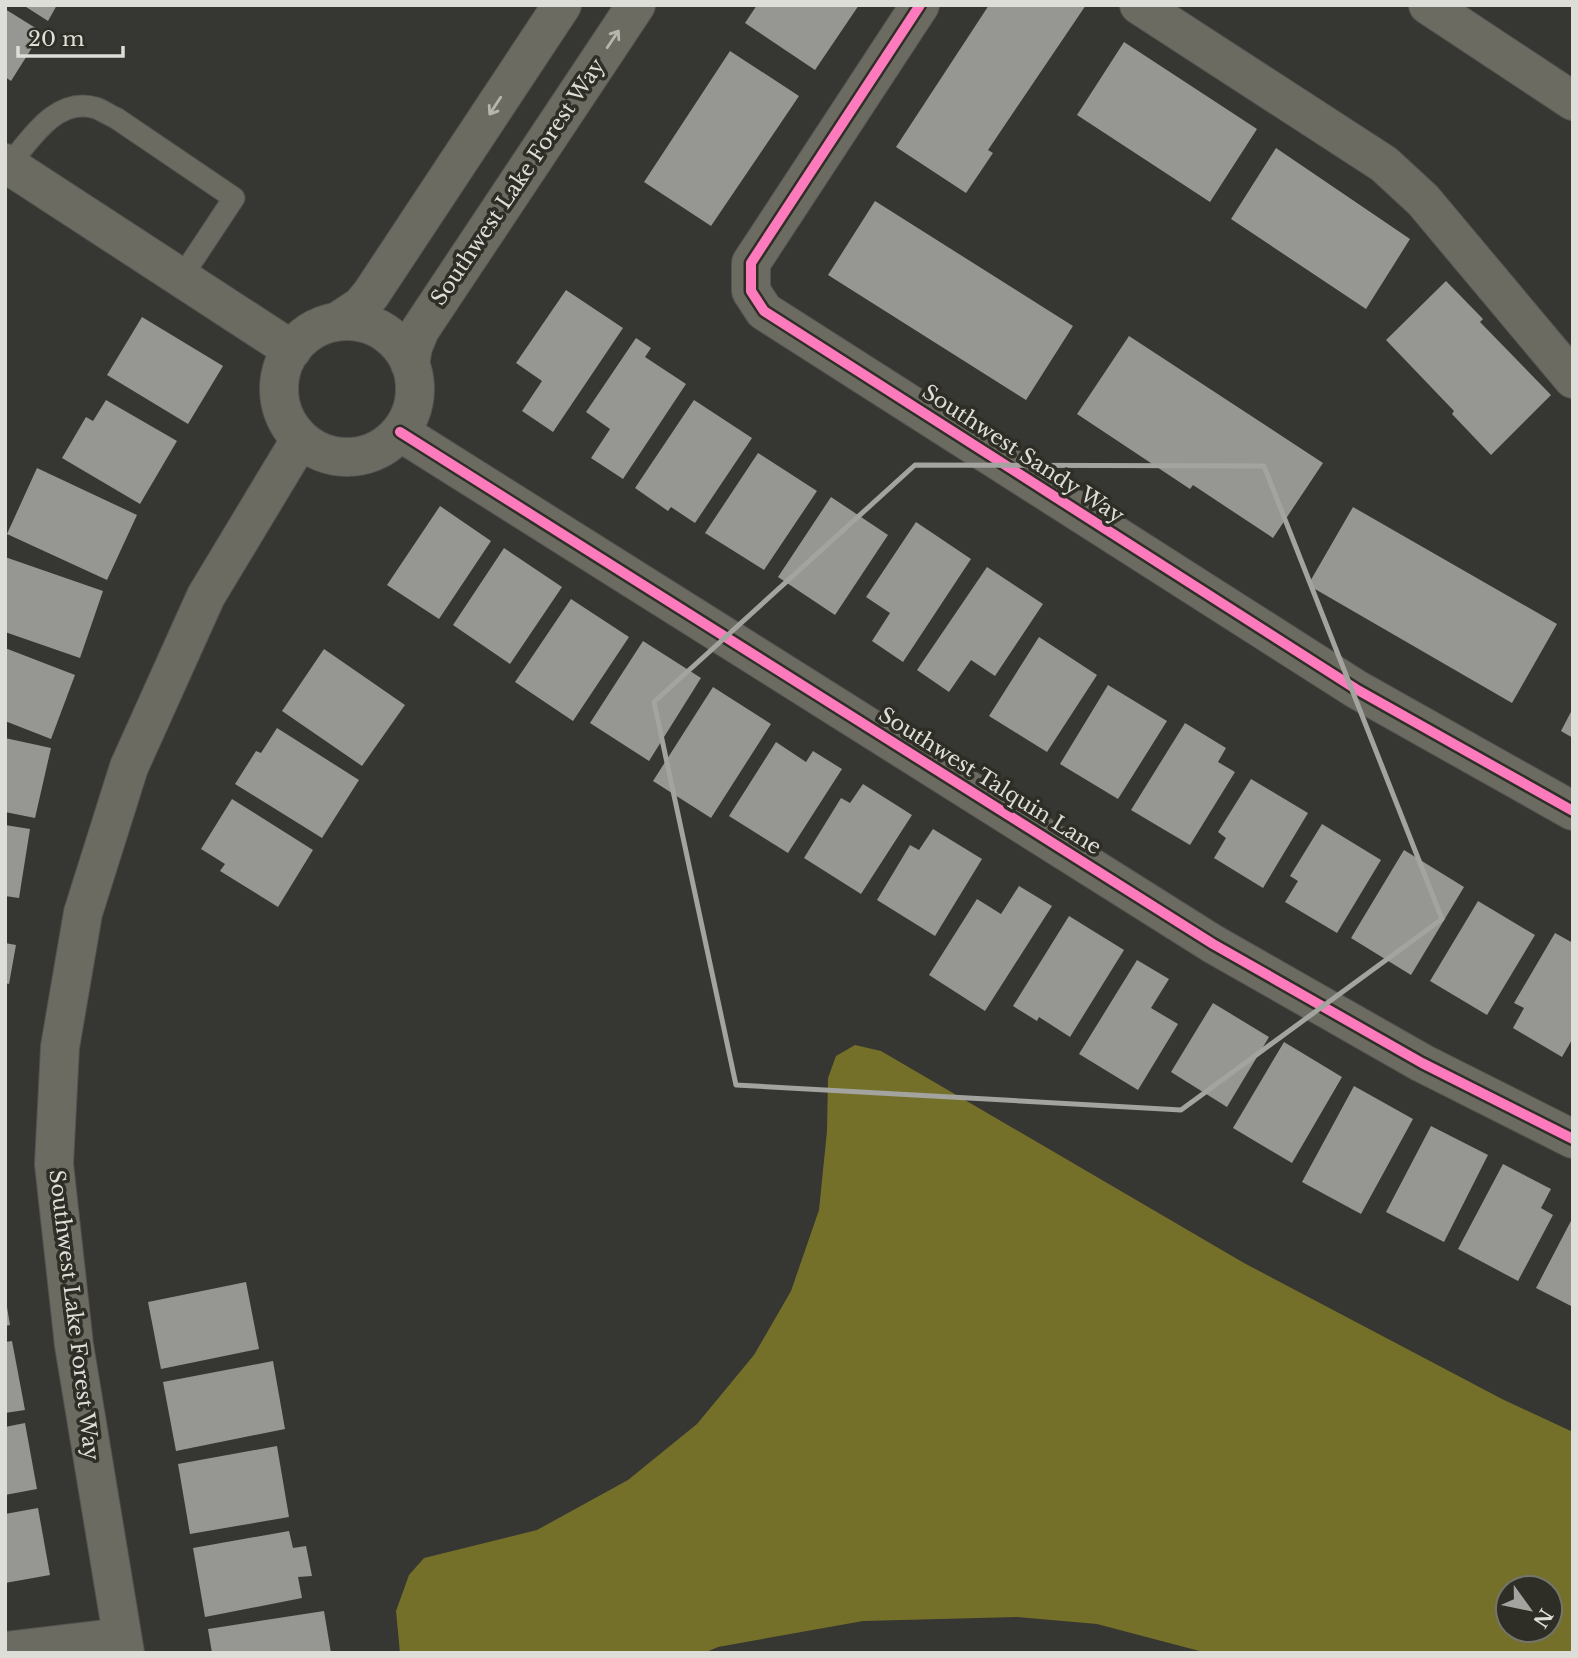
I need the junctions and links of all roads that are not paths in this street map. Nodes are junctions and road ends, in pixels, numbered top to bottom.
1 (562, 5) edge
2 (636, 5) edge
3 (920, 5) edge
4 (1139, 5) edge
5 (1428, 5) edge
6 (533, 49) junction
7 (591, 73) junction
8 (1573, 101) edge
9 (7, 164) edge
10 (181, 278) junction
11 (340, 320) junction
12 (292, 350) junction
13 (410, 364) junction
14 (1573, 379) edge
15 (400, 432) junction
16 (300, 440) junction
17 (1573, 811) edge
18 (1573, 1139) edge
19 (123, 1645) edge
20 (5, 1651) edge

1 - 6 street
7 -> 2 street, Southwest Lake Forest Way
3 - 17 street, Southwest Sandy Way
4 - 14 street
5 - 8 street
6 - 7 street
6 -> 11 street
7 - 13 street, Southwest Lake Forest Way
9 - 10 street
9 - 10 lane
10 - 12 street
11 - 12 street
11 - 13 street
12 - 16 street
13 - 15 street
15 - 16 street
15 - 18 street, Southwest Talquin Lane
16 - 19 street, Southwest Lake Forest Way
19 - 20 street

